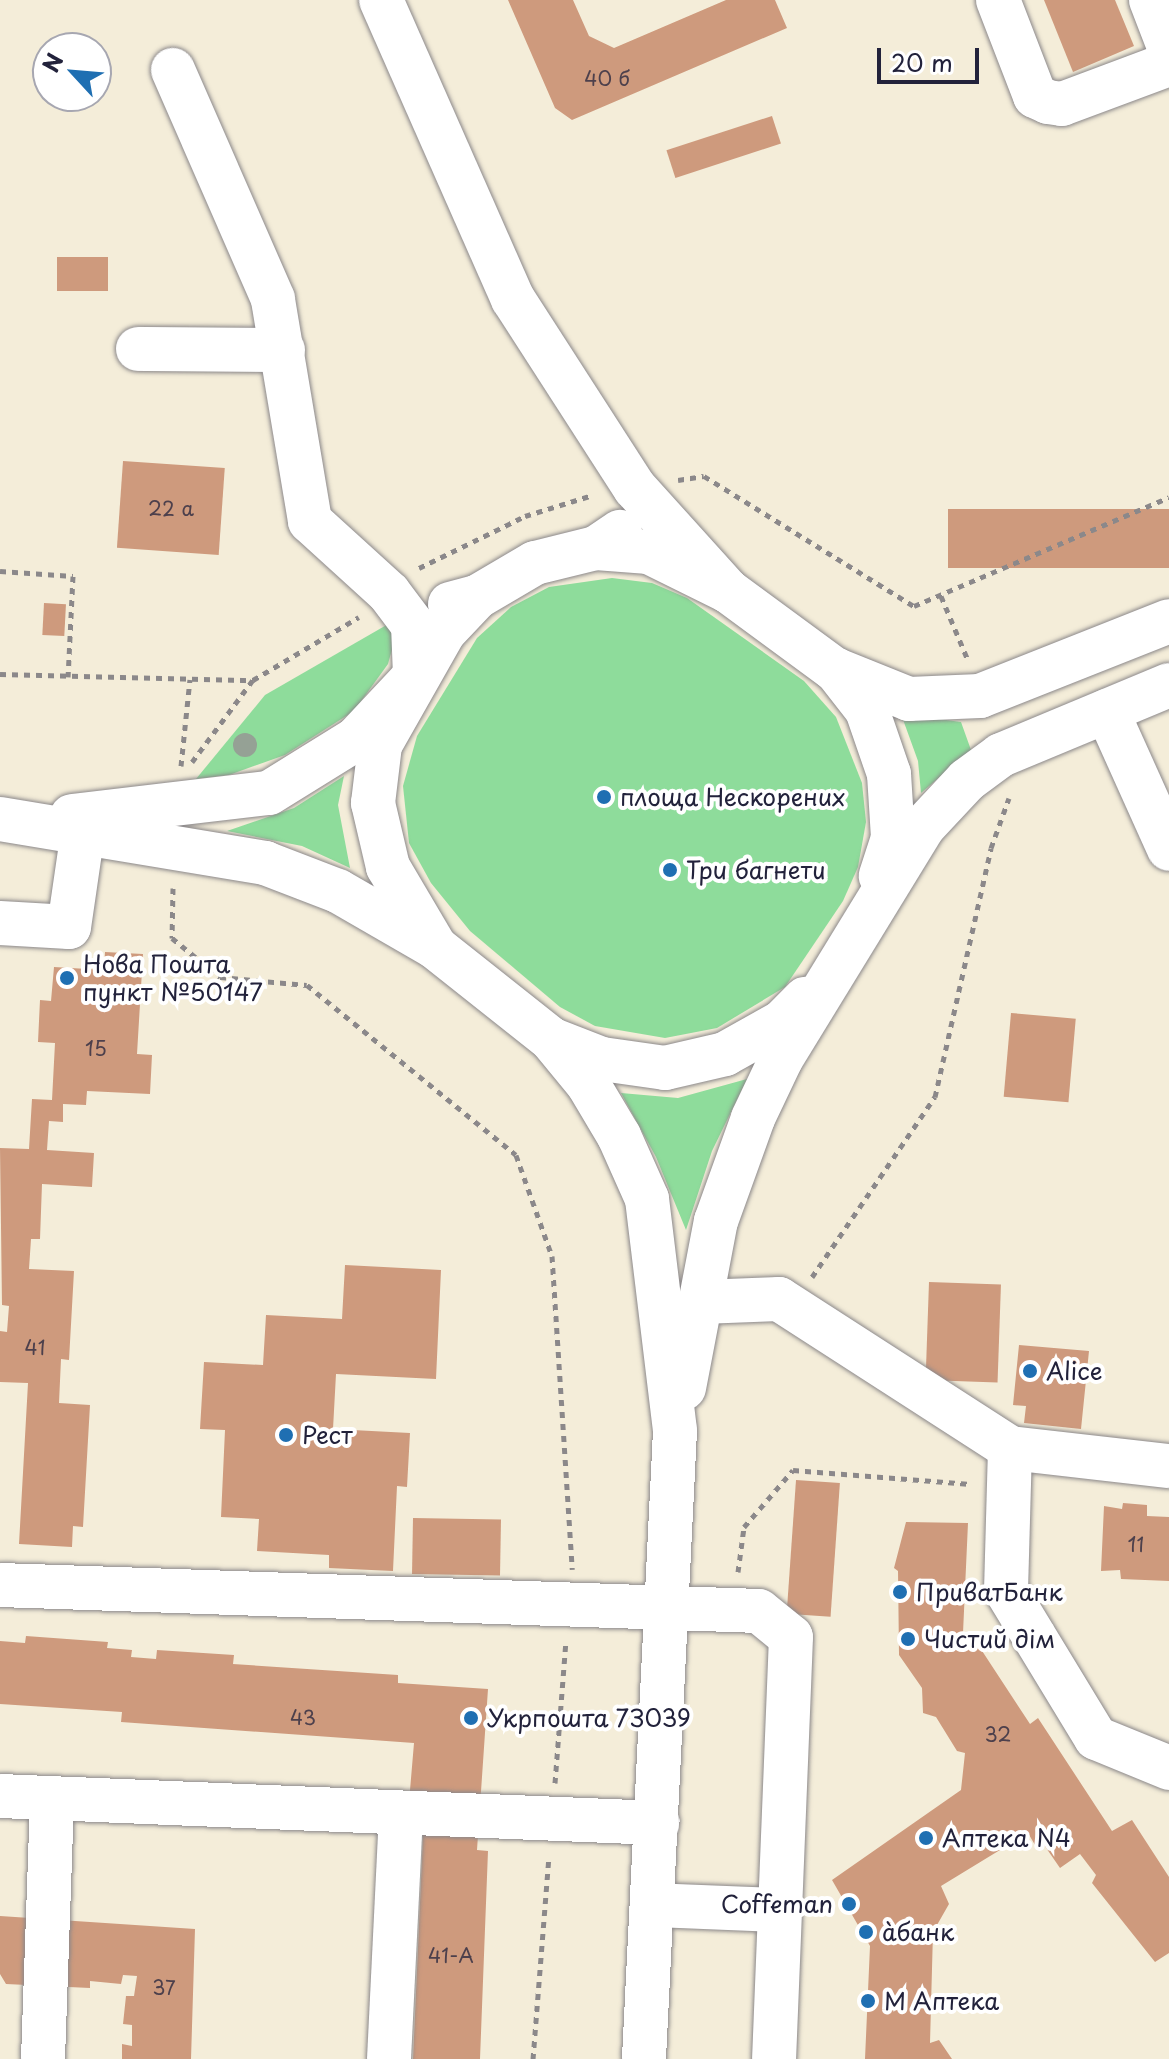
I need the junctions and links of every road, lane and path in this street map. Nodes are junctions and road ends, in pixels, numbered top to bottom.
1 (381, 0) edge
2 (998, 0) edge
3 (1151, 0) edge
4 (1169, 47) edge
5 (1169, 64) edge
6 (173, 70) dead end
7 (138, 349) dead end
8 (283, 350) junction
9 (621, 468) junction
10 (704, 476) dead end
11 (1169, 497) edge
12 (596, 548) junction
13 (0, 571) edge
14 (728, 591) junction
15 (389, 593) junction
16 (941, 596) junction
17 (477, 597) junction
18 (1169, 621) edge
19 (834, 669) junction
20 (0, 674) edge
21 (415, 676) junction
22 (190, 679) dead end
23 (974, 679) junction
24 (253, 680) dead end
25 (1169, 685) edge
26 (1107, 711) junction
27 (1007, 772) junction
28 (17, 820) edge
29 (83, 831) junction
30 (1169, 849) edge
31 (174, 880) dead end
32 (872, 905) junction
33 (0, 923) edge
34 (435, 947) junction
35 (832, 971) junction
36 (551, 1039) junction
37 (701, 1302) junction
38 (791, 1307) junction
39 (675, 1431) junction
40 (1169, 1466) edge
41 (1010, 1467) junction
42 (587, 1574) dead end
43 (730, 1576) dead end
44 (0, 1585) edge
45 (669, 1608) junction
46 (1169, 1768) edge
47 (0, 1796) edge
48 (52, 1798) junction
49 (401, 1815) junction
50 (657, 1823) junction
51 (653, 1905) junction
52 (780, 1910) junction
53 (43, 2059) edge
54 (389, 2059) edge
55 (644, 2059) edge
56 (774, 2059) edge

1 - 9 street
2 - 5 street
3 - 4 street
6 - 8 street
7 - 8 street
8 - 15 street
9 - 12 street
9 - 14 street
10 - 16 path
11 - 16 path
12 - 14 street
12 - 17 street
13 - 20 path
14 - 19 street
15 - 17 street
15 - 21 street
16 - 23 path
17 - 21 street
18 - 23 street
19 - 23 street
19 - 32 street
21 - 28 street
21 - 34 street
22 - 24 path
25 - 26 street
26 - 27 street
26 - 30 street
27 - 32 street
27 - 38 path
28 - 29 street
29 - 33 street
29 - 34 street
31 - 42 path
32 - 35 street
34 - 36 street
35 - 36 street
35 - 37 street
36 - 39 street
37 - 38 street
37 - 39 street
38 - 41 street
39 - 45 street
40 - 41 street
41 - 43 path
41 - 46 street
44 - 45 street
45 - 50 street
45 - 52 street
47 - 48 street
48 - 49 street
48 - 53 street
49 - 50 street
49 - 54 street
50 - 51 street
51 - 52 street
51 - 55 street
52 - 56 street

